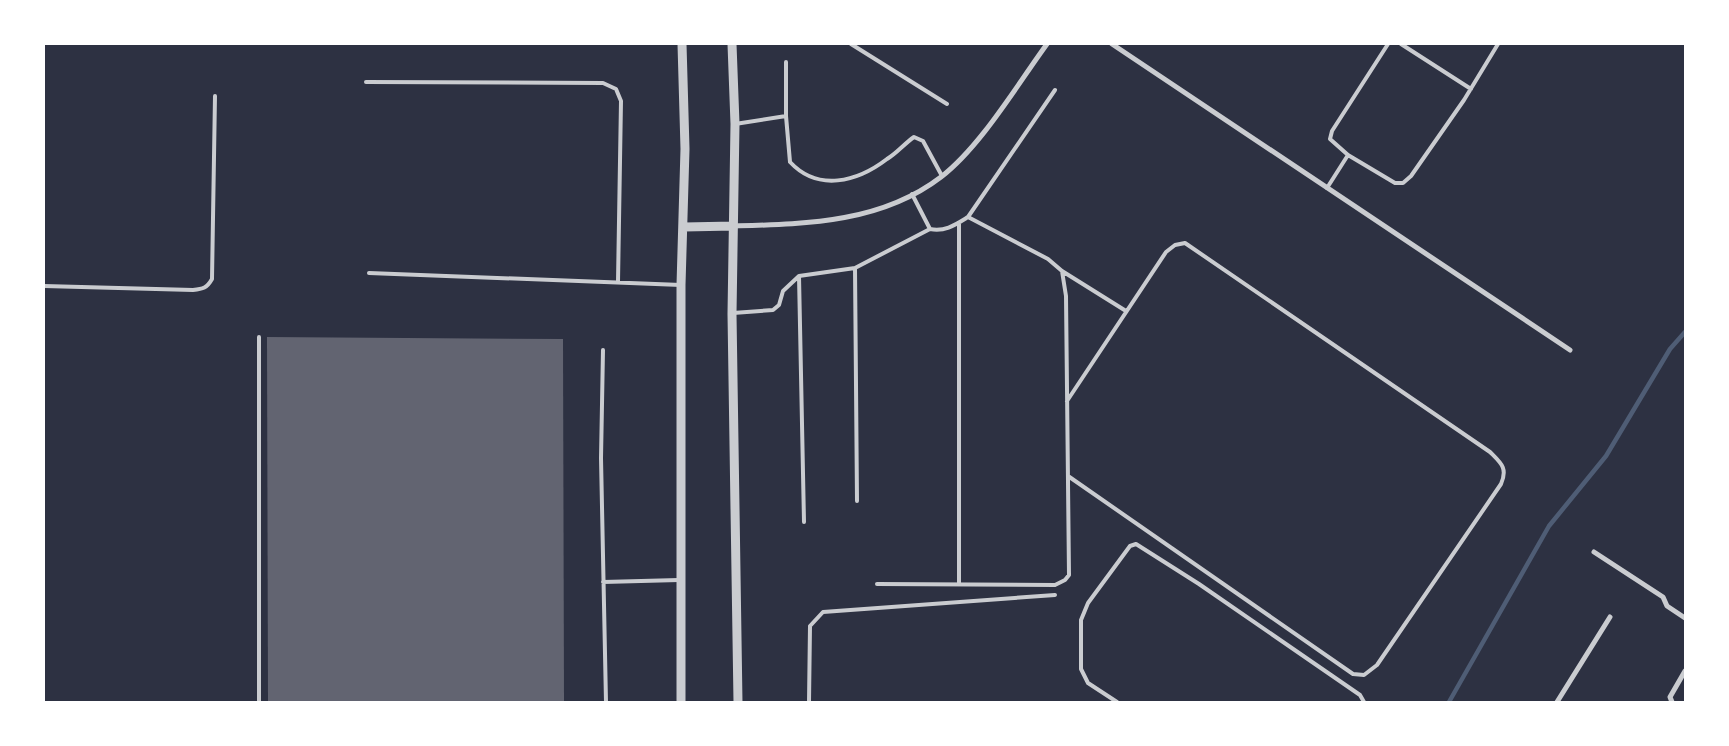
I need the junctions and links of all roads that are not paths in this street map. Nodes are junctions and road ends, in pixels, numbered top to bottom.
1 (682, 44) edge
2 (732, 44) edge
3 (851, 44) edge
4 (1048, 44) edge
5 (1112, 44) edge
6 (1388, 44) edge
7 (1401, 44) edge
8 (1498, 44) edge
9 (786, 62) dead end
10 (366, 82) dead end
11 (1054, 90) dead end
12 (1471, 90) junction
13 (215, 96) dead end
14 (947, 104) dead end
15 (786, 116) junction
16 (735, 124) junction
17 (1348, 155) junction
18 (942, 176) junction
19 (1327, 188) junction
20 (912, 194) junction
21 (968, 217) junction
22 (959, 223) junction
23 (734, 226) junction
24 (684, 227) junction
25 (930, 229) junction
26 (855, 268) junction
27 (1062, 271) junction
28 (369, 273) dead end
29 (799, 276) junction
30 (618, 282) junction
31 (681, 285) junction
32 (44, 286) edge
33 (1126, 311) junction
34 (732, 314) junction
35 (259, 337) dead end
36 (603, 350) dead end
37 (1570, 350) dead end
38 (1067, 401) junction
39 (1068, 476) junction
40 (857, 501) dead end
41 (804, 522) dead end
42 (1594, 552) dead end
43 (680, 580) junction
44 (603, 582) junction
45 (877, 584) dead end
46 (959, 584) junction
47 (1055, 596) dead end
48 (1610, 616) dead end
49 (1685, 618) edge
50 (1685, 671) edge
51 (259, 702) edge
52 (606, 702) edge
53 (681, 702) edge
54 (738, 702) edge
55 (810, 702) edge
56 (1117, 702) edge
57 (1364, 702) edge
58 (1556, 702) edge
59 (1672, 702) edge

1 - 24 street
2 - 16 street
3 - 14 lane
4 - 18 street
5 - 19 street
6 - 17 lane
7 - 12 lane
8 - 12 lane
9 - 15 lane
10 - 30 lane
11 - 21 lane
12 - 17 lane
13 - 32 lane
15 - 16 lane
15 - 18 lane
16 - 23 street
17 - 19 lane
18 - 20 street
19 - 37 street
20 - 23 street
20 - 25 lane
21 - 22 lane
21 - 27 lane
22 - 25 lane
22 - 46 lane
23 - 24 street
23 - 34 street
24 - 31 street
25 - 26 lane
26 - 29 lane
26 - 40 lane
27 - 33 lane
27 - 38 lane
28 - 30 lane
29 - 34 lane
29 - 41 lane
30 - 31 lane
31 - 43 street
33 - 38 lane
33 - 39 lane
34 - 54 street
35 - 51 lane
36 - 44 lane
38 - 39 lane
39 - 46 lane
42 - 49 street
43 - 44 lane
43 - 53 street
44 - 52 lane
45 - 46 lane
47 - 55 lane
48 - 58 street
50 - 59 street
56 - 57 lane

